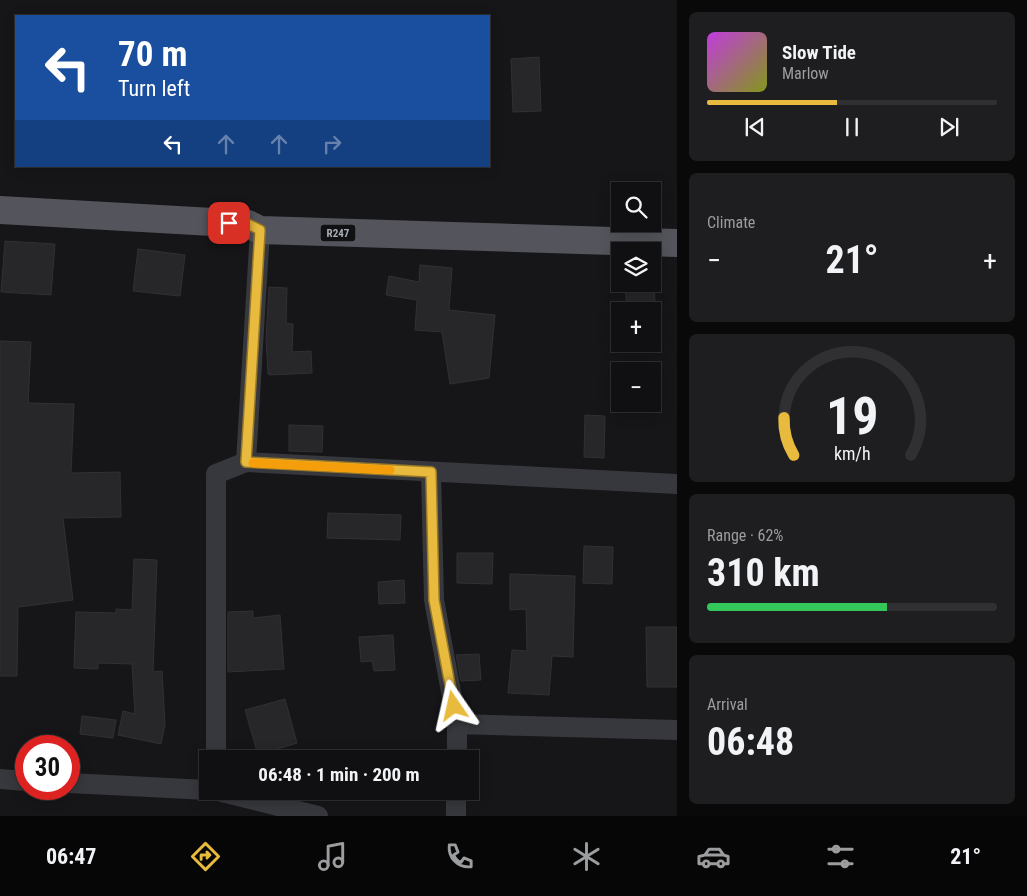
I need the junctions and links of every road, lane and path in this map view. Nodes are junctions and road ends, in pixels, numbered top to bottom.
1 (0, 210) edge
2 (260, 230) junction
3 (677, 243) edge
4 (246, 462) junction
5 (431, 472) junction
6 (677, 484) edge
7 (457, 724) junction
8 (677, 730) edge
9 (216, 750) edge
10 (457, 750) edge
11 (0, 780) edge
12 (15, 781) edge
13 (80, 784) edge
14 (199, 790) edge
15 (254, 800) edge
16 (456, 800) edge
17 (318, 816) edge
18 (456, 816) edge

1 - 2 main road, R247
2 - 3 main road, R247
2 - 4 street
4 - 5 street
4 - 9 street
5 - 6 street
5 - 7 street
7 - 8 street
7 - 10 street
11 - 12 street
13 - 14 street
15 - 17 street
16 - 18 street

